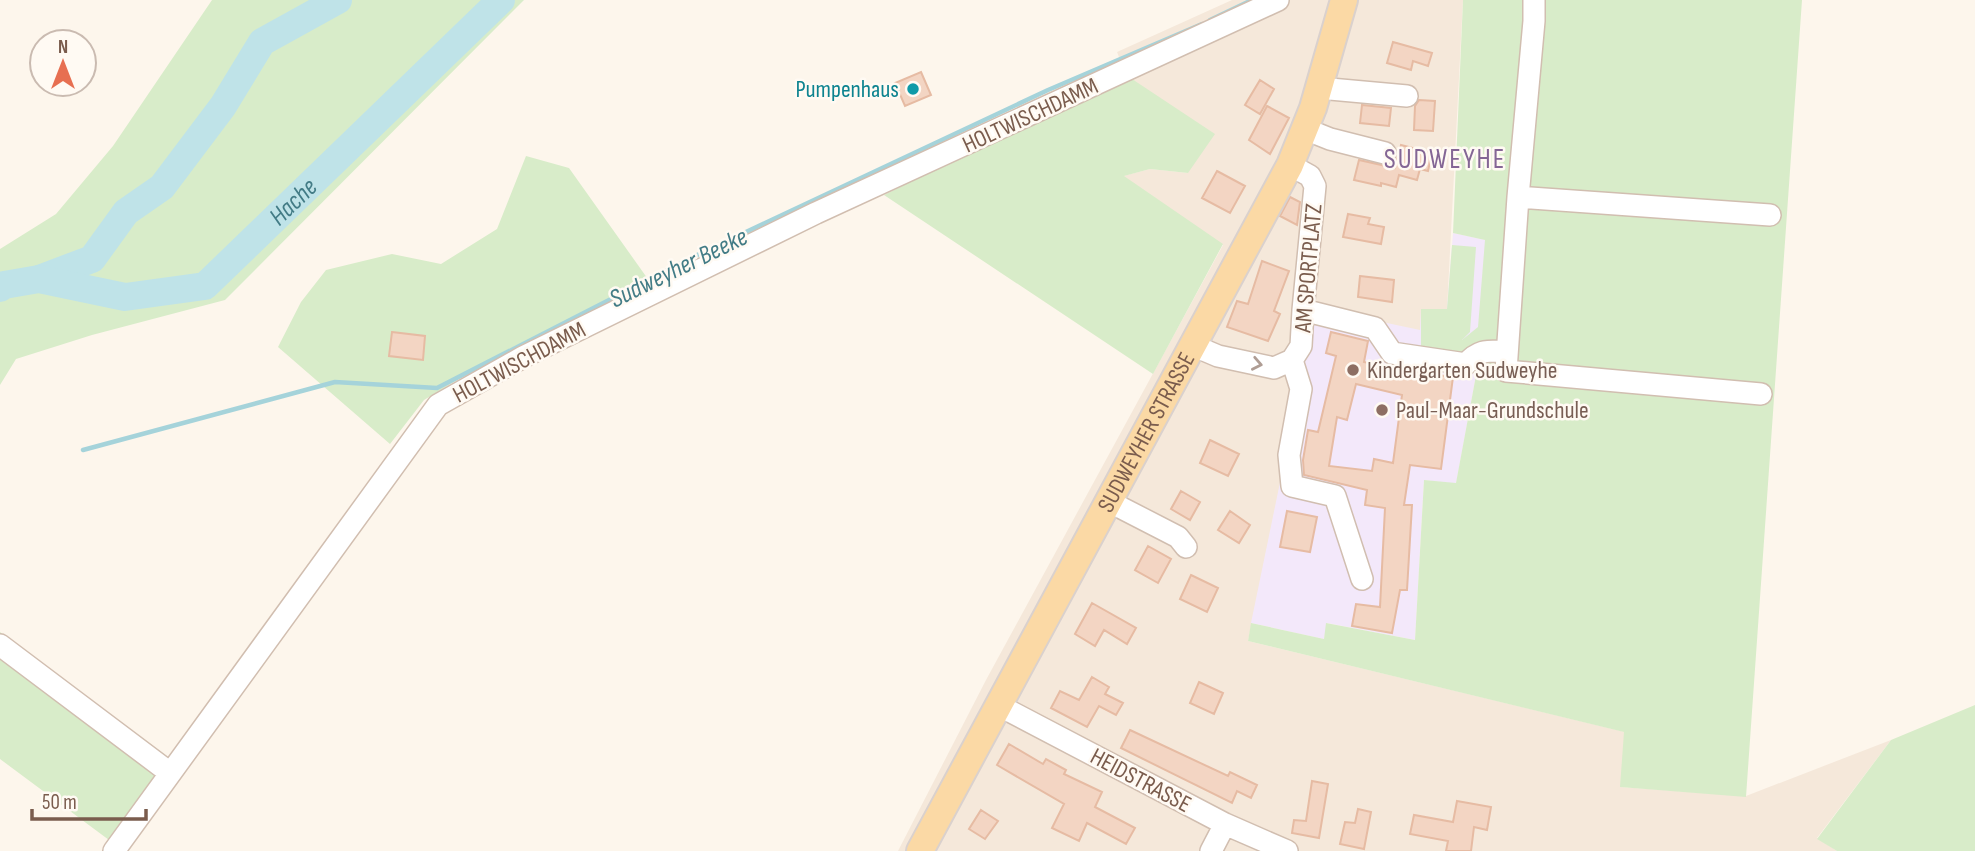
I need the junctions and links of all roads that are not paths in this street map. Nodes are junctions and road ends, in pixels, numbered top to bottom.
1 (1278, 0) edge
2 (1344, 0) edge
3 (1534, 0) edge
4 (1319, 88) junction
5 (1407, 96) dead end
6 (1305, 129) junction
7 (1385, 153) dead end
8 (1290, 165) junction
9 (1518, 197) junction
10 (1770, 215) dead end
11 (1303, 310) junction
12 (1192, 345) junction
13 (1507, 351) junction
14 (1292, 360) junction
15 (1761, 394) dead end
16 (1108, 501) junction
17 (1186, 547) dead end
18 (1362, 579) dead end
19 (0, 645) edge
20 (998, 705) junction
21 (170, 773) junction
22 (1225, 824) junction
23 (114, 851) edge
24 (920, 851) edge
25 (1211, 851) edge
26 (1287, 851) edge

1 - 21 street, HOLTWISCHDAMM
2 - 4 main road, SUDWEYHER STRASSE
3 - 9 street
4 - 5 street
4 - 6 main road, SUDWEYHER STRASSE
6 - 7 street
6 - 8 main road, SUDWEYHER STRASSE
8 - 11 street, AM SPORTPLATZ
8 - 12 main road, SUDWEYHER STRASSE
9 - 10 street
9 - 13 street
11 - 13 street
11 - 14 street, AM SPORTPLATZ
12 -> 14 street, AM SPORTPLATZ
12 - 16 main road, SUDWEYHER STRASSE
13 - 15 street
14 - 18 street
16 - 17 street
16 - 20 main road, SUDWEYHER STRASSE
19 - 21 street
20 - 22 street, HEIDSTRASSE
20 - 24 main road, SUDWEYHER STRASSE
21 - 23 street, HOLTWISCHDAMM
22 - 25 street
22 - 26 street, HEIDSTRASSE

